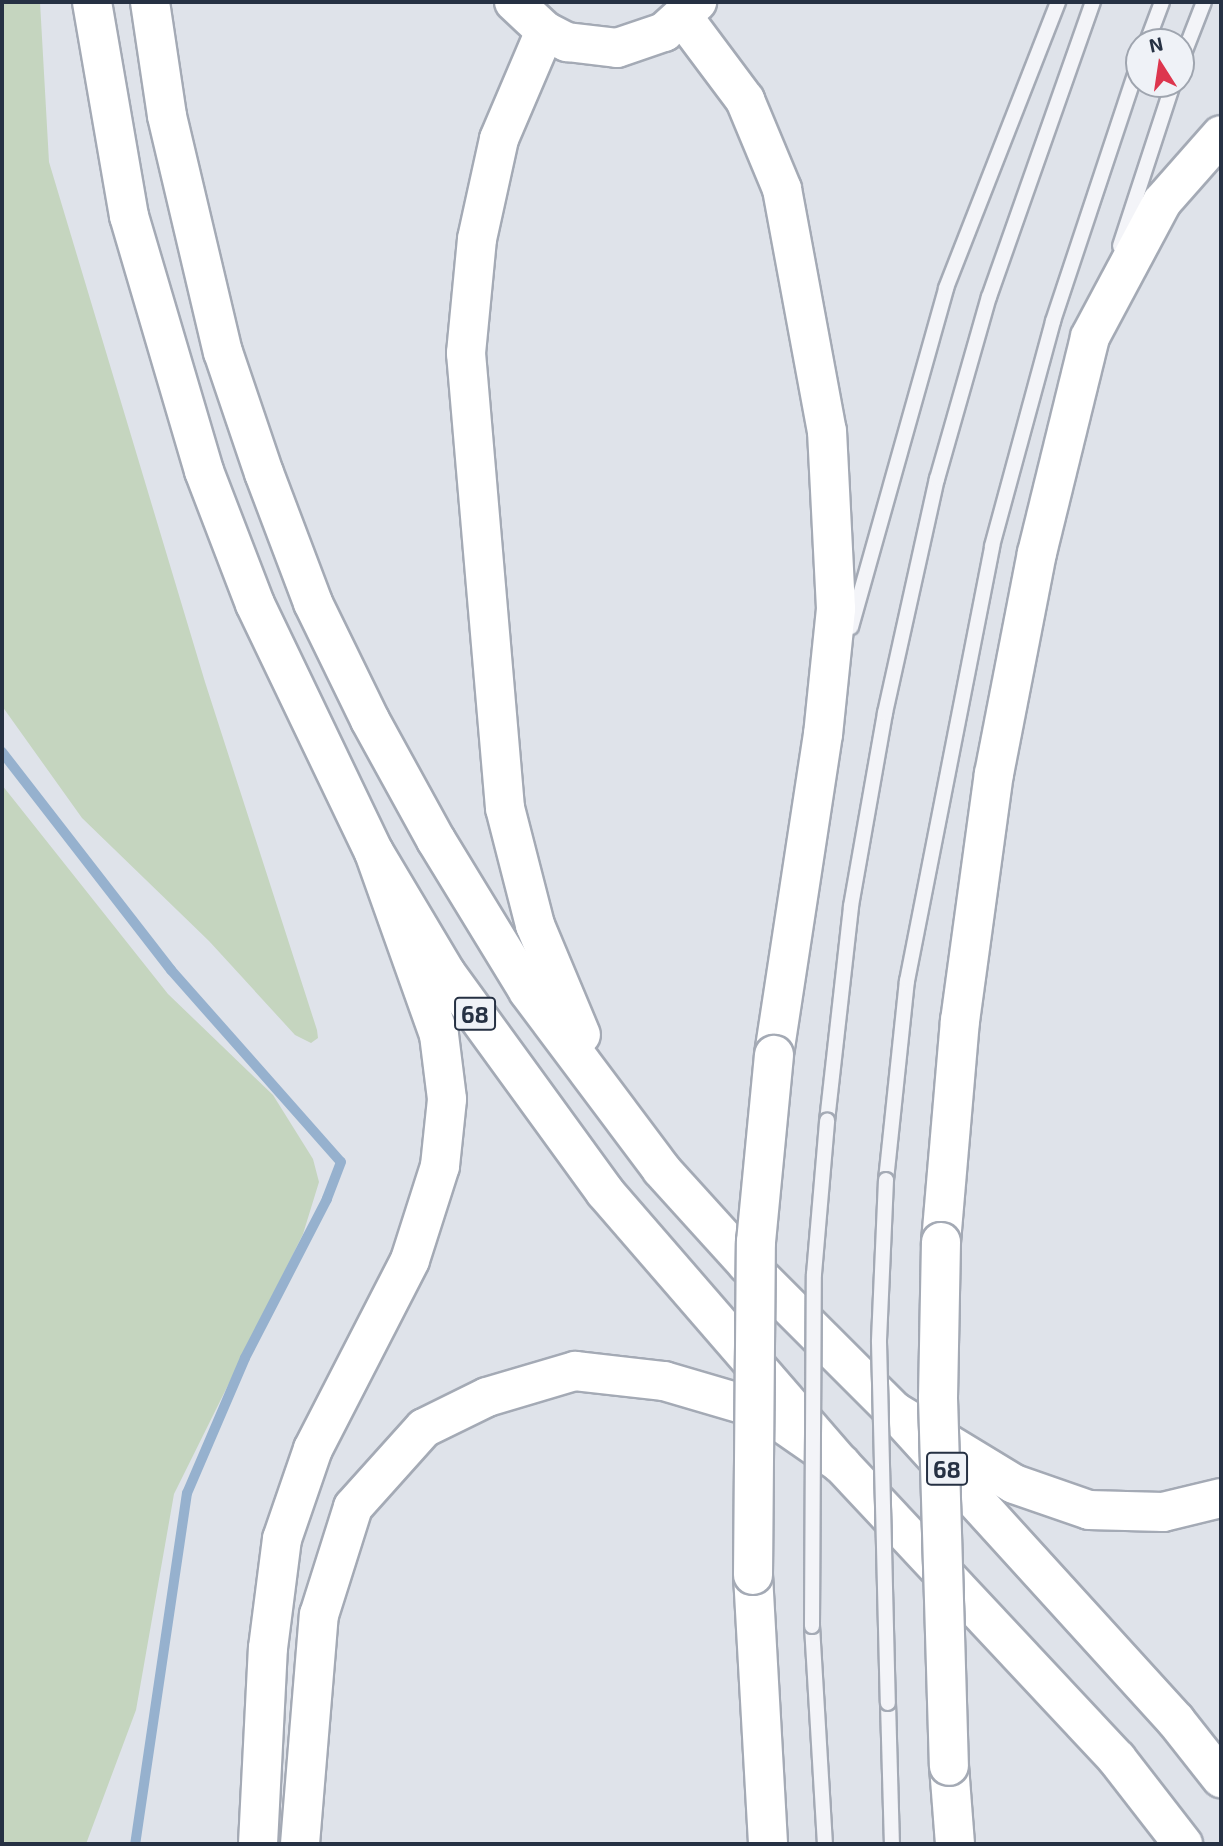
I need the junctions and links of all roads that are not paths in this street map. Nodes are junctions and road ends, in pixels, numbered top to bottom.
1 (92, 2) edge
2 (150, 2) edge
3 (514, 2) edge
4 (1058, 2) edge
5 (1093, 2) edge
6 (1163, 2) edge
7 (1204, 2) edge
8 (690, 10) edge
9 (1153, 28) edge
10 (1194, 28) edge
11 (545, 31) junction
12 (1127, 98) edge
13 (1168, 98) edge
14 (1221, 135) edge
15 (1090, 337) junction
16 (823, 734) junction
17 (373, 852) junction
18 (662, 1169) junction
19 (894, 1411) junction
20 (841, 1464) junction
21 (1221, 1497) edge
22 (1221, 1778) edge
23 (258, 1844) edge
24 (300, 1844) edge
25 (768, 1844) edge
26 (825, 1844) edge
27 (892, 1844) edge
28 (955, 1844) edge
29 (1183, 1844) edge

1 - 17 main road, 68
2 - 18 main road, 68
3 - 11 main road
4 - 16 lane
5 - 26 lane, bridge
6 - 9 lane
7 - 10 lane
8 - 11 main road
8 - 16 main road
11 - 18 main road
12 - 27 lane, bridge
13 - 15 lane
14 - 15 main road
15 - 28 main road, bridge
16 - 25 main road, bridge
17 - 20 main road, 68
17 - 23 main road
18 - 19 main road, 68
19 - 21 main road
19 - 22 main road, 68
20 - 24 main road
20 - 29 main road, 68

